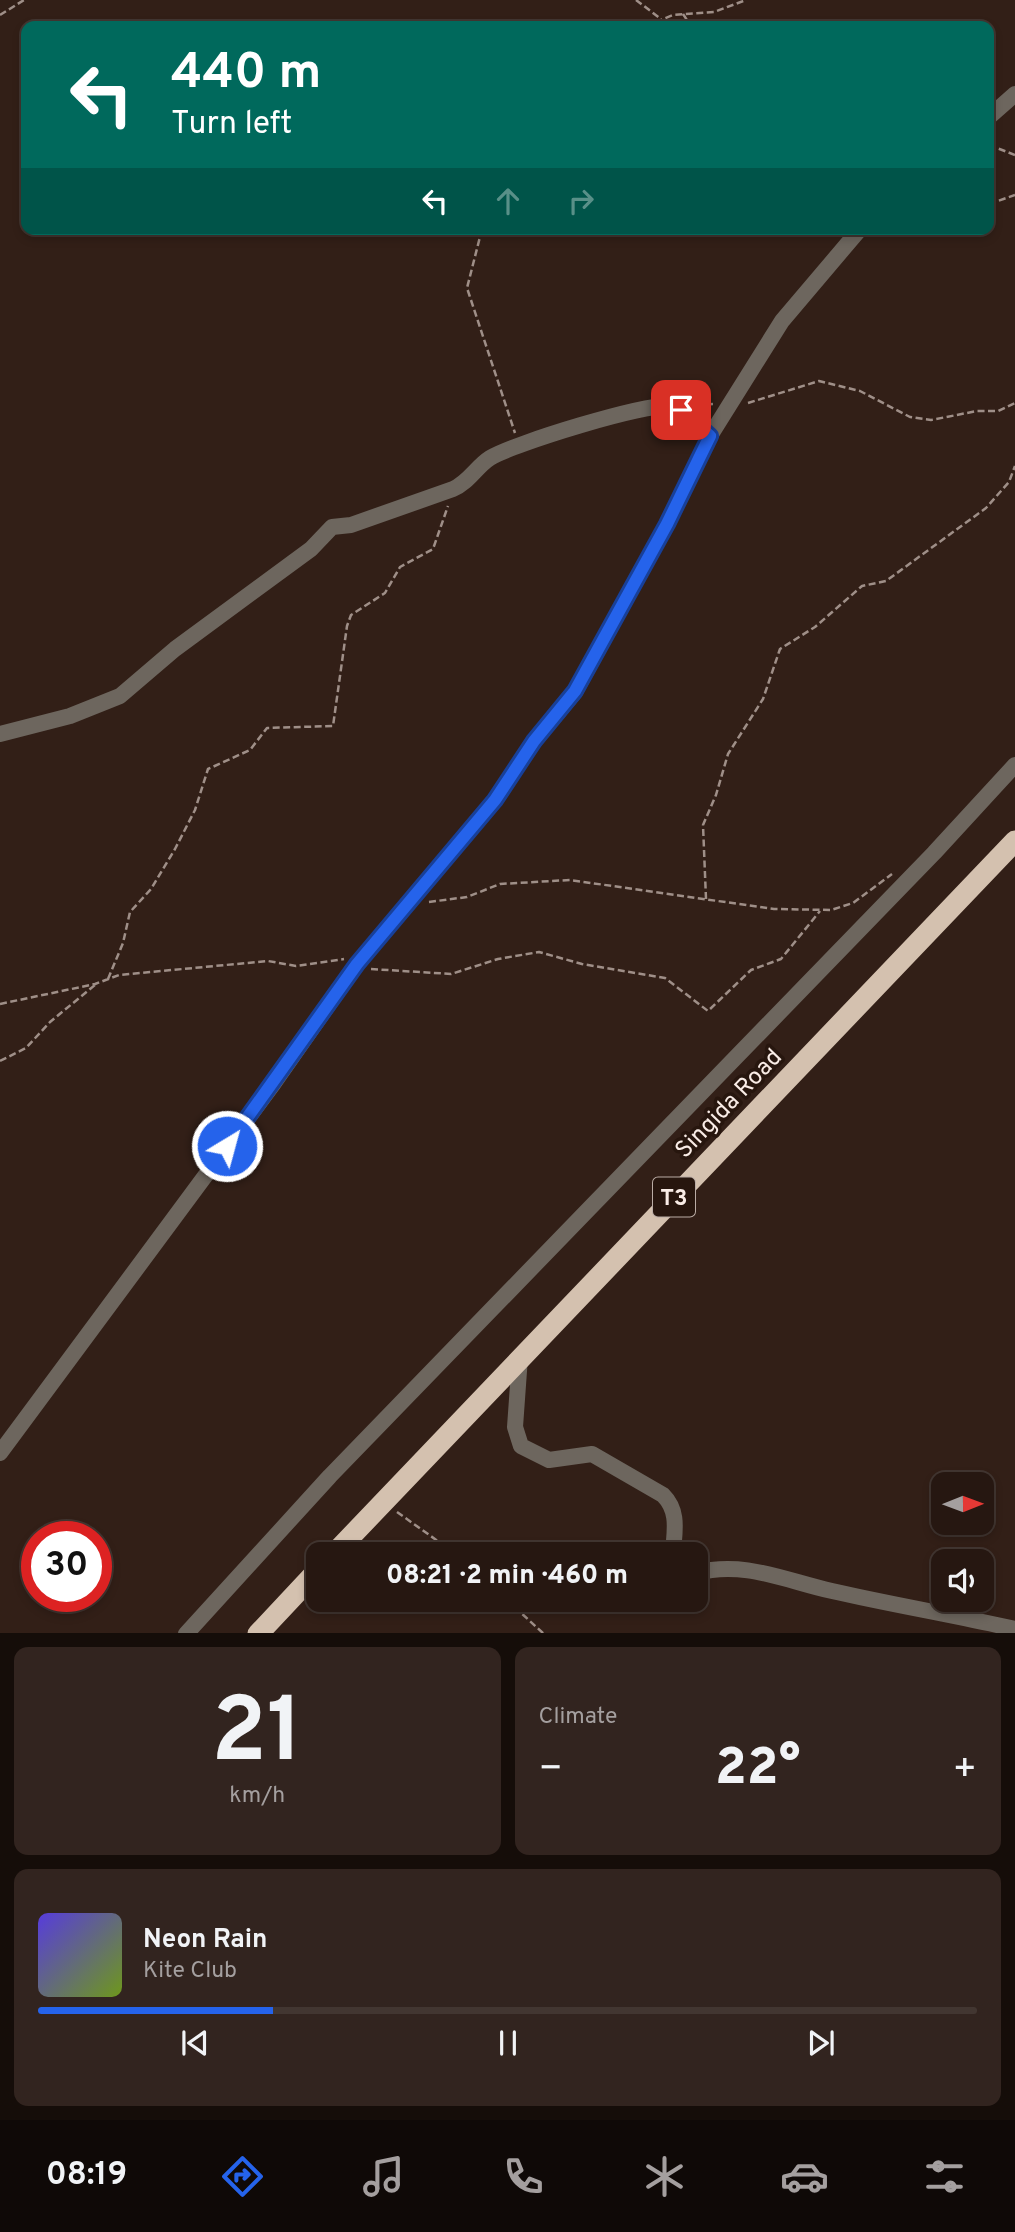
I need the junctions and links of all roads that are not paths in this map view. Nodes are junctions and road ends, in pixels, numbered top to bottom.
1 (1015, 94) edge
2 (994, 113) edge
3 (855, 235) edge
4 (710, 436) junction
5 (0, 734) edge
6 (1015, 765) edge
7 (1015, 841) edge
8 (520, 1357) junction
9 (0, 1453) edge
10 (346, 1542) edge
11 (674, 1542) edge
12 (708, 1569) edge
13 (306, 1583) edge
14 (1015, 1629) edge
15 (186, 1633) edge
16 (258, 1633) edge

1 - 2 street
3 - 4 street
4 - 5 street
4 - 9 street
6 - 15 street
7 - 8 highway, Singida Road / T3
8 - 10 highway, Singida Road / T3
8 - 11 street
12 - 14 street
13 - 16 highway

